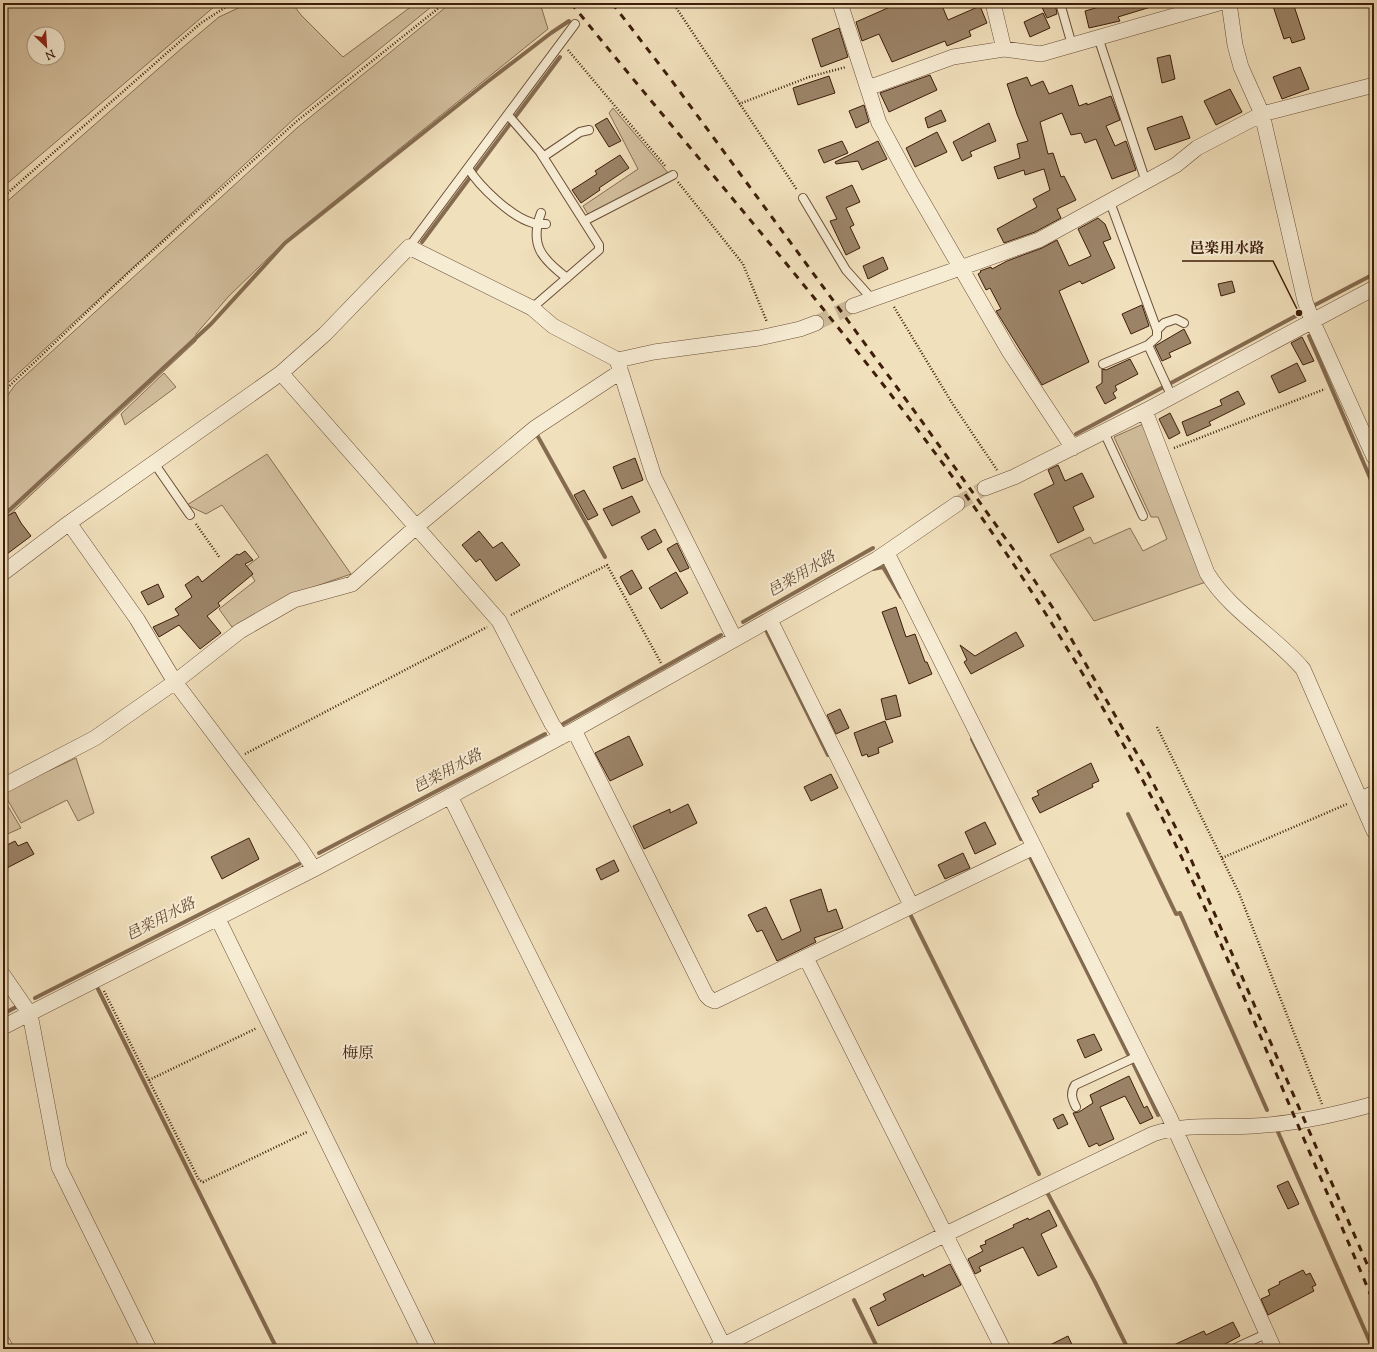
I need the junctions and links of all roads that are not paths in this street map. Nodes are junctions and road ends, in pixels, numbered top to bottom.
1 (840, 3) edge
2 (992, 3) edge
3 (1060, 3) edge
4 (1220, 3) edge
5 (1229, 3) edge
6 (575, 24) dead end
7 (1098, 37) junction
8 (1072, 45) junction
9 (1004, 49) junction
10 (1374, 85) edge
11 (868, 88) junction
12 (1262, 114) junction
13 (508, 115) junction
14 (589, 130) dead end
15 (543, 157) junction
16 (468, 168) junction
17 (673, 176) dead end
18 (1146, 182) junction
19 (803, 198) road end
20 (1110, 202) junction
21 (541, 213) dead end
22 (584, 221) junction
23 (541, 224) junction
24 (409, 248) junction
25 (961, 268) junction
26 (567, 278) junction
27 (1374, 288) edge
28 (872, 299) junction
29 (854, 306) tunnel mouth
30 (532, 308) junction
31 (1312, 320) junction
32 (816, 323) tunnel mouth
33 (1184, 323) dead end
34 (1157, 330) junction
35 (1148, 345) junction
36 (1102, 364) dead end
37 (619, 366) junction
38 (281, 373) junction
39 (1172, 397) junction
40 (1145, 411) junction
41 (1104, 432) junction
42 (1073, 448) junction
43 (1374, 457) edge
44 (154, 463) junction
45 (985, 488) tunnel mouth
46 (957, 504) tunnel mouth
47 (190, 515) road end
48 (1143, 516) dead end
49 (69, 523) junction
50 (416, 527) junction
51 (887, 553) junction
52 (3, 573) edge
53 (770, 620) junction
54 (735, 639) junction
55 (175, 682) junction
56 (568, 734) junction
57 (3, 786) edge
58 (450, 796) junction
59 (1367, 796) edge
60 (1374, 831) edge
61 (1034, 847) junction
62 (314, 869) junction
63 (911, 905) junction
64 (218, 919) junction
65 (806, 958) junction
66 (3, 975) edge
67 (30, 1014) junction
68 (3, 1027) edge
69 (1138, 1056) junction
70 (1374, 1104) edge
71 (1076, 1107) dead end
72 (1175, 1128) junction
73 (946, 1234) junction
74 (1268, 1333) junction
75 (3, 1343) edge
76 (721, 1348) edge
77 (6, 1349) edge
78 (149, 1349) edge
79 (429, 1349) edge
80 (1003, 1349) edge
81 (1233, 1349) edge
82 (1274, 1349) edge

1 - 11 street
2 - 9 street
3 - 8 lane
4 - 7 street
5 - 12 street
6 - 13 lane
7 - 8 street
7 - 18 lane
8 - 9 street
9 - 11 street
10 - 12 street
11 - 25 street
12 - 18 street
12 - 31 street
13 - 15 lane
13 - 16 lane
14 - 15 lane
15 - 22 lane
16 - 23 lane
16 - 24 lane
17 - 22 lane
18 - 20 street
19 - 28 lane
20 - 25 street
20 - 34 lane
21 - 23 lane
22 - 26 lane
23 - 26 lane
24 - 30 street
24 - 38 street
25 - 28 street
25 - 42 street
26 - 30 lane
27 - 31 street
28 - 29 street
30 - 37 street
31 - 39 street
31 - 43 street
32 - 37 street
33 - 34 lane
34 - 35 lane
35 - 36 lane
35 - 39 lane
37 - 50 street
37 - 54 street
38 - 44 street
38 - 50 street
39 - 40 street
40 - 41 street
40 - 59 street
41 - 42 street
41 - 48 lane
42 - 45 street
44 - 47 lane
44 - 49 street
46 - 51 street
49 - 52 street
49 - 55 street
50 - 55 street
50 - 56 street
51 - 53 street
51 - 61 street
53 - 54 street
53 - 63 street
54 - 56 street
55 - 57 street
55 - 62 street
56 - 58 street
56 - 65 street
58 - 62 street
58 - 76 street
59 - 60 street
61 - 63 street
61 - 69 street
62 - 64 street
63 - 65 street
64 - 67 street
64 - 79 street
65 - 73 street
66 - 67 street
67 - 68 street
67 - 78 street
69 - 71 lane
69 - 72 street
70 - 72 street
72 - 73 street
72 - 74 street
73 - 76 street
73 - 80 street
74 - 81 lane
74 - 82 street
75 - 77 street

